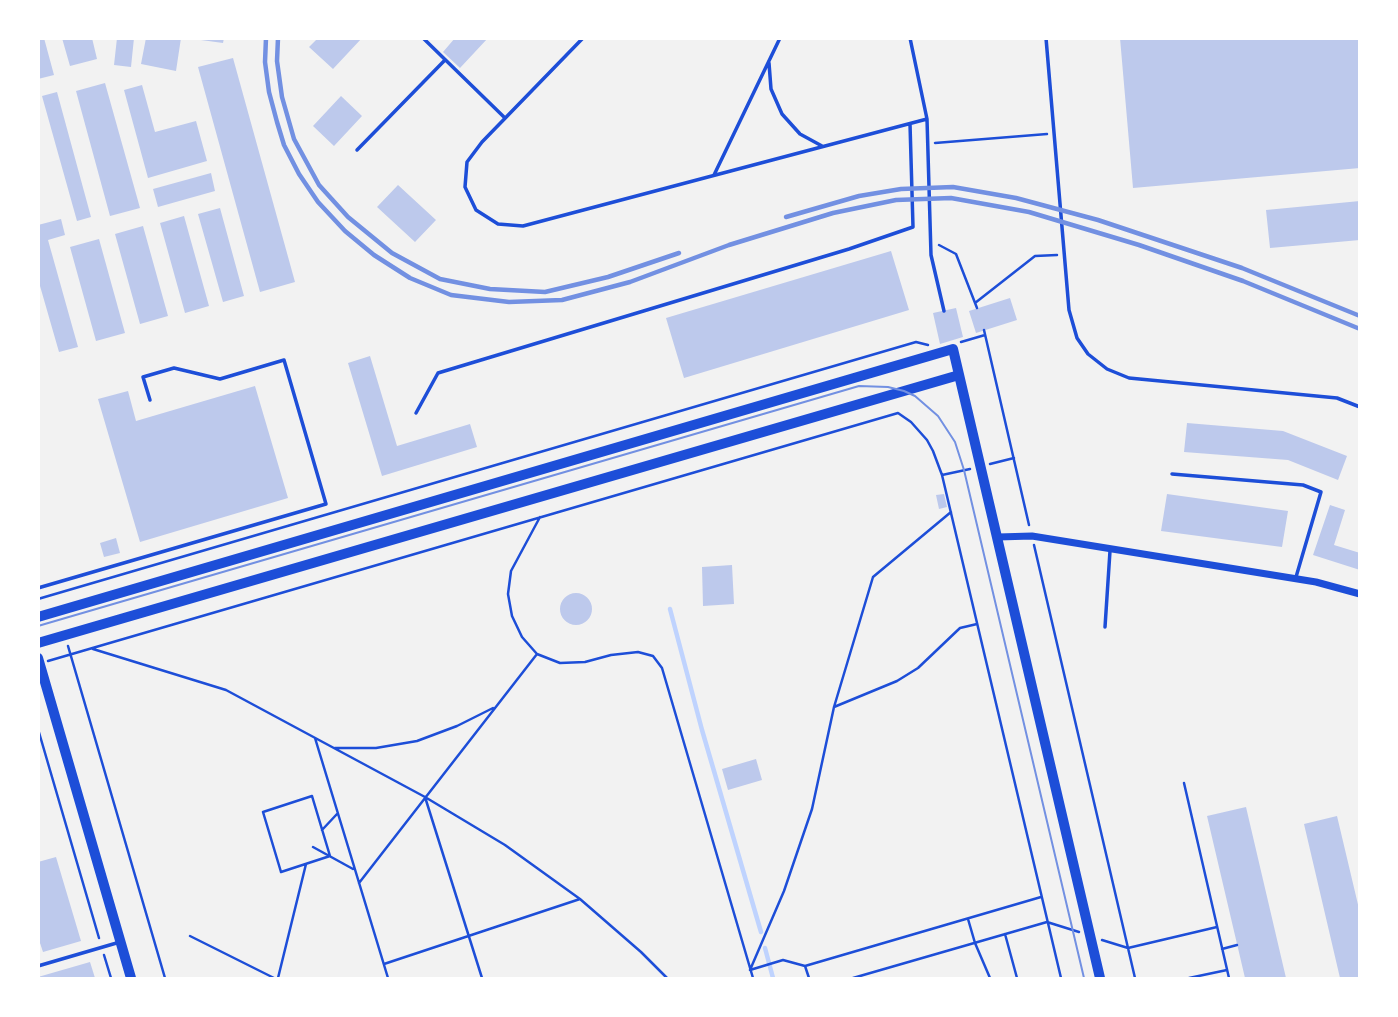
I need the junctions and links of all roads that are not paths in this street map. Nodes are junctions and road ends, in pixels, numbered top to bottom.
1 (423, 38) edge
2 (583, 38) edge
3 (780, 38) edge
4 (910, 38) edge
5 (1046, 38) edge
6 (444, 60) junction
7 (769, 62) junction
8 (505, 118) junction
9 (927, 119) junction
10 (909, 124) junction
11 (823, 147) junction
12 (356, 150) dead end
13 (714, 175) junction
14 (944, 311) dead end
15 (959, 374) junction
16 (150, 400) dead end
17 (1360, 407) edge
18 (416, 413) dead end
19 (1172, 474) dead end
20 (998, 537) junction
21 (1111, 548) junction
22 (1296, 579) junction
23 (38, 588) edge
24 (1360, 594) edge
25 (38, 617) edge
26 (1105, 627) dead end
27 (38, 643) edge
28 (39, 661) edge
29 (120, 942) junction
30 (38, 966) edge
31 (131, 978) edge
32 (1100, 978) edge

1 - 6 lane
2 - 8 lane
3 - 7 lane
4 - 9 lane
5 - 17 lane
6 - 8 lane
6 - 12 lane
7 - 11 lane
7 - 13 lane
8 - 13 lane
9 - 10 lane
9 - 14 lane
10 - 11 lane
10 - 18 lane
11 - 13 lane
15 - 20 street
15 - 25 street
15 - 27 street
16 - 23 lane
19 - 22 lane
20 - 21 street
20 - 32 street
21 - 22 street
21 - 26 lane
22 - 24 street
28 - 29 street
29 - 30 lane
29 - 31 street

